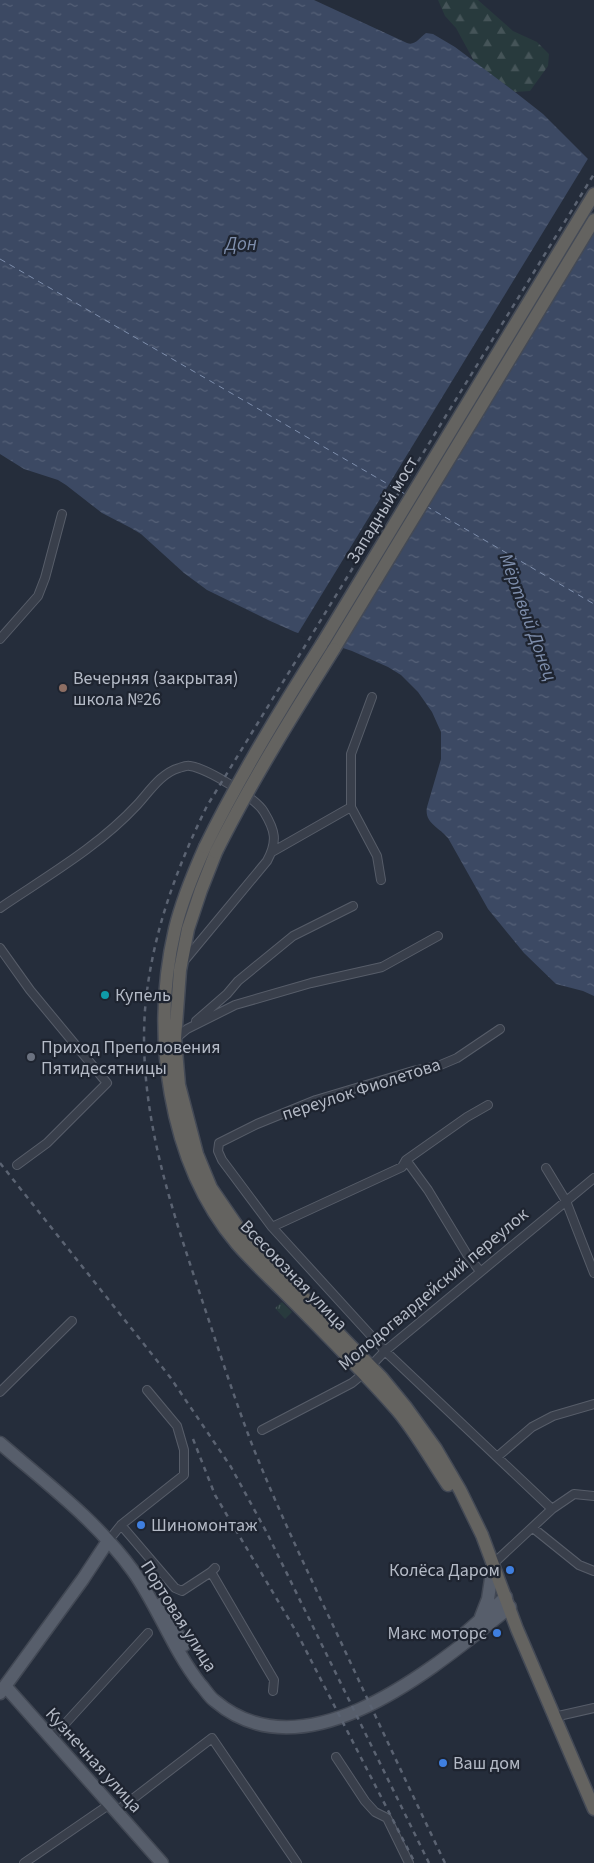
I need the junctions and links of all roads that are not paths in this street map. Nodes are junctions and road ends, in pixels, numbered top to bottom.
1 (594, 194) edge
2 (594, 220) edge
3 (62, 514) dead end
4 (0, 639) edge
5 (372, 697) dead end
6 (350, 807) junction
7 (210, 850) junction
8 (272, 852) junction
9 (381, 880) dead end
10 (352, 906) dead end
11 (0, 908) edge
12 (438, 936) dead end
13 (0, 948) edge
14 (177, 951) junction
15 (181, 964) junction
16 (187, 1028) junction
17 (500, 1029) dead end
18 (175, 1039) junction
19 (488, 1105) dead end
20 (406, 1160) junction
21 (17, 1165) dead end
22 (546, 1168) dead end
23 (594, 1178) edge
24 (566, 1201) junction
25 (272, 1227) junction
26 (480, 1271) junction
27 (594, 1273) edge
28 (72, 1321) dead end
29 (385, 1351) junction
30 (367, 1369) junction
31 (147, 1390) dead end
32 (0, 1392) edge
33 (594, 1404) edge
34 (262, 1430) dead end
35 (0, 1433) edge
36 (0, 1442) edge
37 (497, 1457) junction
38 (594, 1496) edge
39 (552, 1509) junction
40 (121, 1525) junction
41 (533, 1528) junction
42 (111, 1538) junction
43 (493, 1564) junction
44 (594, 1571) edge
45 (491, 1579) junction
46 (505, 1604) junction
47 (481, 1625) junction
48 (517, 1629) junction
49 (148, 1634) dead end
50 (2, 1687) edge
51 (273, 1690) dead end
52 (594, 1708) edge
53 (554, 1717) junction
54 (52, 1738) junction
55 (336, 1757) dead end
56 (114, 1808) junction
57 (594, 1809) edge
58 (24, 1863) edge
59 (162, 1863) edge
60 (297, 1863) edge
61 (409, 1863) edge

1 - 7 highway, Западный мост, bridge
2 - 7 highway, Западный мост, bridge
3 - 4 street
5 - 6 street
6 - 8 street
6 - 9 street
7 - 14 highway, Всесоюзная улица
8 - 11 street
8 - 15 street
10 - 16 street
12 - 16 street
13 - 21 street
14 - 15 highway, Всесоюзная улица
14 - 30 highway, Всесоюзная улица
15 - 18 highway, Всесоюзная улица
16 - 18 street
17 - 25 street, переулок Фиолетова
18 - 30 highway, Всесоюзная улица
19 - 20 street
20 - 25 street
20 - 26 street
22 - 24 street
23 - 24 street, Молодогвардейский переулок
24 - 26 street, Молодогвардейский переулок
24 - 27 street
25 - 29 street
26 - 29 street, Молодогвардейский переулок
28 - 32 street
29 - 30 street, Молодогвардейский переулок
29 - 37 street
30 - 34 street, Молодогвардейский переулок
30 - 43 highway, Всесоюзная улица
30 - 45 highway, Всесоюзная улица
31 - 40 street
33 - 37 street
35 - 42 main road, Портовая улица
36 - 42 main road, Портовая улица
37 - 39 street
38 - 39 street
39 - 41 street
40 - 42 street
40 - 51 street
41 - 43 street
41 - 44 street
42 - 47 main road, Портовая улица
42 - 50 main road
43 - 46 highway, Всесоюзная улица
45 - 46 highway, Всесоюзная улица
45 - 47 main road
46 - 47 main road, Портовая улица
46 - 48 highway, Всесоюзная улица
47 - 48 main road
48 - 53 highway, Всесоюзная улица
49 - 54 street
50 - 54 main road, Кузнечная улица
52 - 53 street
53 - 57 highway, Всесоюзная улица
54 - 56 main road, Кузнечная улица
55 - 61 street
56 - 58 street
56 - 59 main road, Кузнечная улица
56 - 60 street

